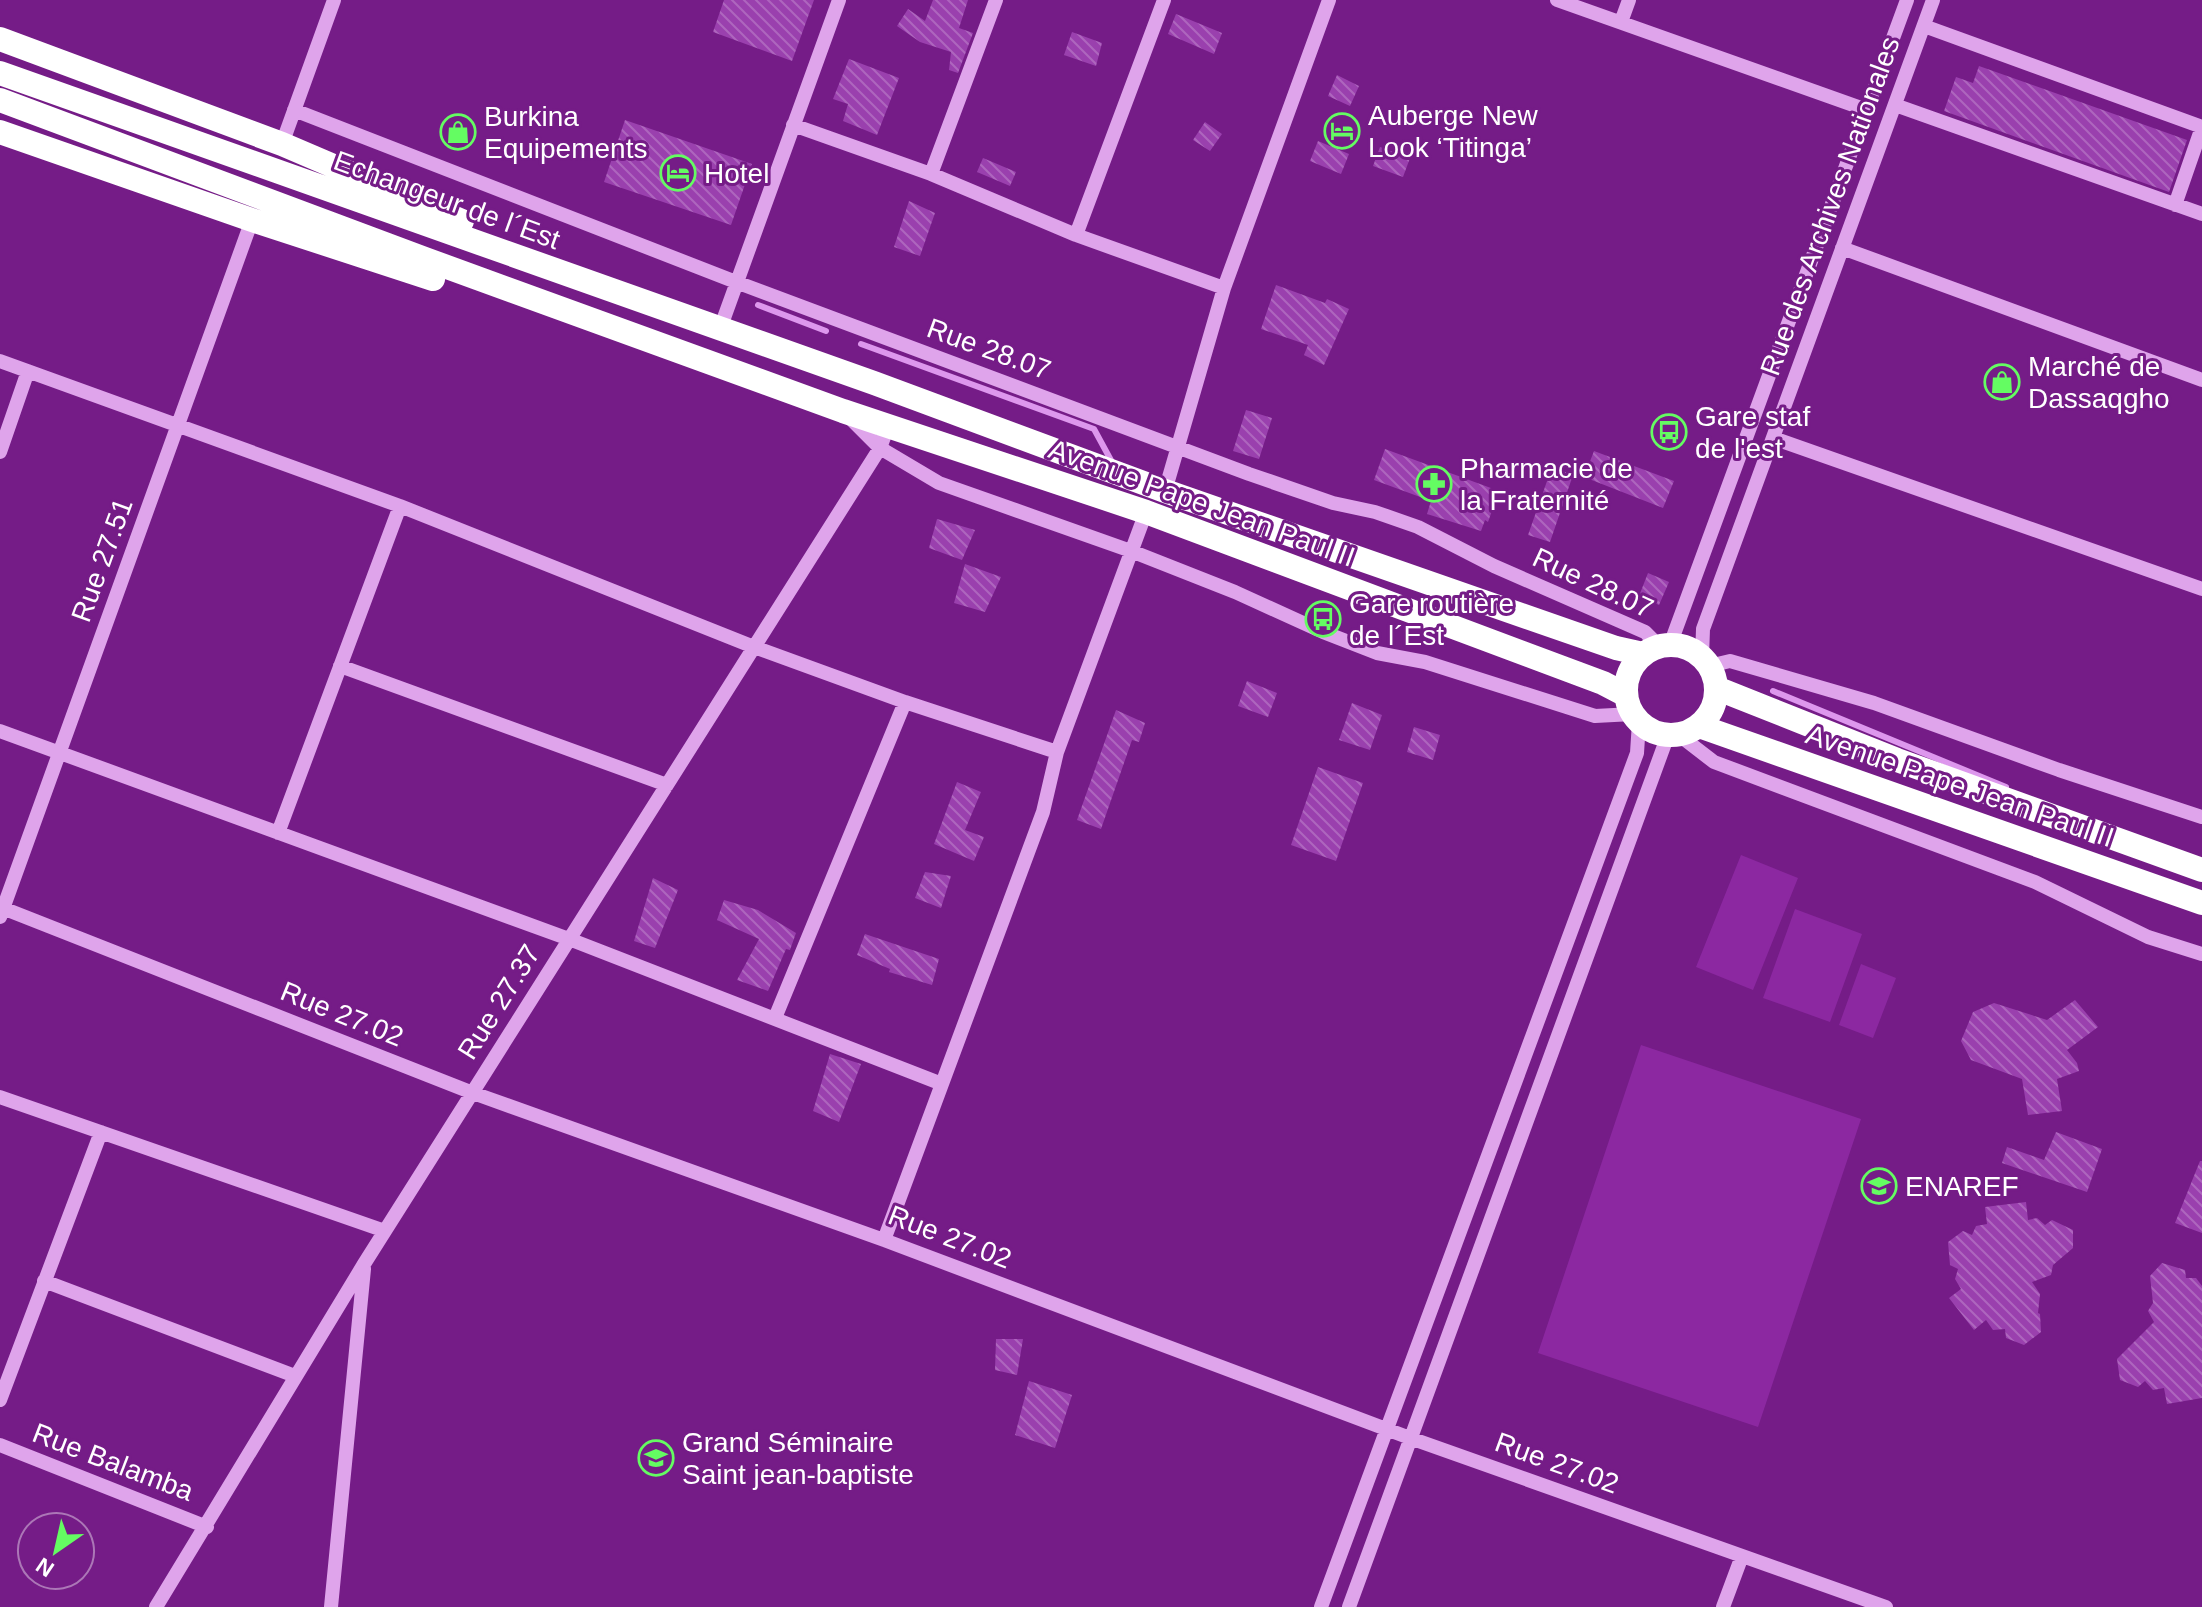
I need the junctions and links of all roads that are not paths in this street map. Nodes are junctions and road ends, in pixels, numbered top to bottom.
1 (334, 0) edge
2 (839, 0) edge
3 (996, 0) edge
4 (1164, 0) edge
5 (1329, 0) edge
6 (1557, 0) edge
7 (1629, 0) edge
8 (1907, 0) edge
9 (1933, 0) edge
10 (1621, 22) junction
11 (1924, 26) junction
12 (0, 39) edge
13 (0, 73) edge
14 (0, 100) edge
15 (1895, 105) junction
16 (294, 110) junction
17 (1867, 110) junction
18 (793, 125) junction
19 (2202, 127) edge
20 (0, 132) edge
21 (282, 144) junction
22 (931, 174) junction
23 (2175, 205) junction
24 (2202, 214) edge
25 (252, 220) junction
26 (1076, 235) junction
27 (1842, 248) junction
28 (736, 282) junction
29 (1224, 288) junction
30 (632, 299) junction
31 (720, 329) junction
32 (655, 343) junction
33 (0, 361) edge
34 (28, 371) junction
35 (2202, 380) edge
36 (874, 383) joint
37 (178, 426) junction
38 (884, 437) junction
39 (1773, 438) junction
40 (1180, 447) junction
41 (0, 452) edge
42 (1165, 491) junction
43 (400, 506) junction
44 (1146, 512) junction
45 (1131, 551) junction
46 (2202, 589) edge
47 (754, 647) junction
48 (1657, 648) junction
49 (340, 666) junction
50 (1709, 671) junction
51 (905, 702) junction
52 (1633, 711) junction
53 (0, 731) edge
54 (1682, 732) junction
55 (1057, 752) junction
56 (60, 753) junction
57 (667, 785) junction
58 (2202, 817) edge
59 (278, 833) junction
60 (2202, 870) edge
61 (2202, 903) edge
62 (1, 911) edge
63 (569, 939) junction
64 (2202, 954) edge
65 (775, 1018) junction
66 (942, 1084) junction
67 (473, 1093) junction
68 (0, 1097) edge
69 (101, 1132) junction
70 (385, 1231) junction
71 (884, 1240) junction
72 (364, 1264) junction
73 (44, 1281) junction
74 (295, 1376) junction
75 (0, 1400) edge
76 (1387, 1429) junction
77 (1410, 1438) junction
78 (0, 1445) edge
79 (207, 1527) junction
80 (1742, 1556) junction
81 (156, 1607) edge
82 (331, 1607) edge
83 (1321, 1607) edge
84 (1349, 1607) edge
85 (1723, 1607) edge
86 (1886, 1607) edge

1 - 16 street
2 - 18 street
3 - 22 street
4 - 26 street
5 - 29 street
6 - 10 street
7 - 10 street
8 - 17 street, Rue des Archives Nationales
9 - 11 street, Rue des Archives Nationales
10 - 17 street
11 - 15 street, Rue des Archives Nationales
11 - 19 street
12 - 21 highway
13 - 30 highway, Echangeur de l´Est
14 - 32 highway
15 - 23 street
15 - 27 street, Rue des Archives Nationales
16 - 21 street
16 - 28 street, Rue 28.07
17 - 48 street, Rue des Archives Nationales
18 - 22 street
18 - 28 street
19 - 23 street
20 - 25 highway
21 - 30 highway
22 - 26 street
23 - 24 street
25 - 32 highway
25 - 37 street, Rue 27.51
26 - 29 street
27 - 35 street
27 - 39 street, Rue des Archives Nationales
28 - 31 street
28 - 40 street, Rue 28.07
29 - 40 street
30 - 31 highway, Echangeur de l´Est
31 - 36 highway, Echangeur de l´Est
32 - 38 highway, Avenue Pape Jean Paul II
33 - 34 street
34 - 37 street
34 - 41 street
36 - 42 highway, Avenue Pape Jean Paul II
37 - 43 street
37 - 56 street, Rue 27.51
38 - 44 highway, Avenue Pape Jean Paul II
38 - 45 street
38 - 47 street, Rue 27.37
39 - 46 street
39 - 50 street, Rue des Archives Nationales
40 - 42 street
40 - 48 street, Rue 28.07
42 - 48 highway, Avenue Pape Jean Paul II
43 - 47 street
43 - 49 street
44 - 45 street
44 - 52 highway, Avenue Pape Jean Paul II
45 - 52 street
45 - 55 street
47 - 51 street
47 - 57 street, Rue 27.37
48 - 50 highway, Avenue Pape Jean Paul II
48 - 52 highway
49 - 57 street
49 - 59 street
50 - 54 highway
50 - 58 street
50 - 60 highway, Avenue Pape Jean Paul II
51 - 55 street
51 - 65 street
52 - 54 highway, Avenue Pape Jean Paul II
52 - 76 street
53 - 56 street
54 - 61 highway, Avenue Pape Jean Paul II
54 - 64 street
54 - 77 street
55 - 66 street
56 - 59 street
56 - 62 street, Rue 27.51
57 - 63 street, Rue 27.37
59 - 63 street
62 - 67 street, Rue 27.02
63 - 65 street
63 - 67 street, Rue 27.37
65 - 66 street
66 - 71 street
67 - 70 street, Rue 27.37
67 - 71 street, Rue 27.02
68 - 69 street
69 - 70 street
69 - 73 street
70 - 72 street, Rue 27.37
71 - 76 street, Rue 27.02
72 - 74 street, Rue 27.37
72 - 82 street
73 - 74 street
73 - 75 street
74 - 79 street, Rue 27.37
76 - 77 street, Rue 27.02
76 - 83 street
77 - 80 street, Rue 27.02
77 - 84 street
78 - 79 street, Rue Balamba
79 - 81 street, Rue 27.37
80 - 85 street
80 - 86 street, Rue 27.02

